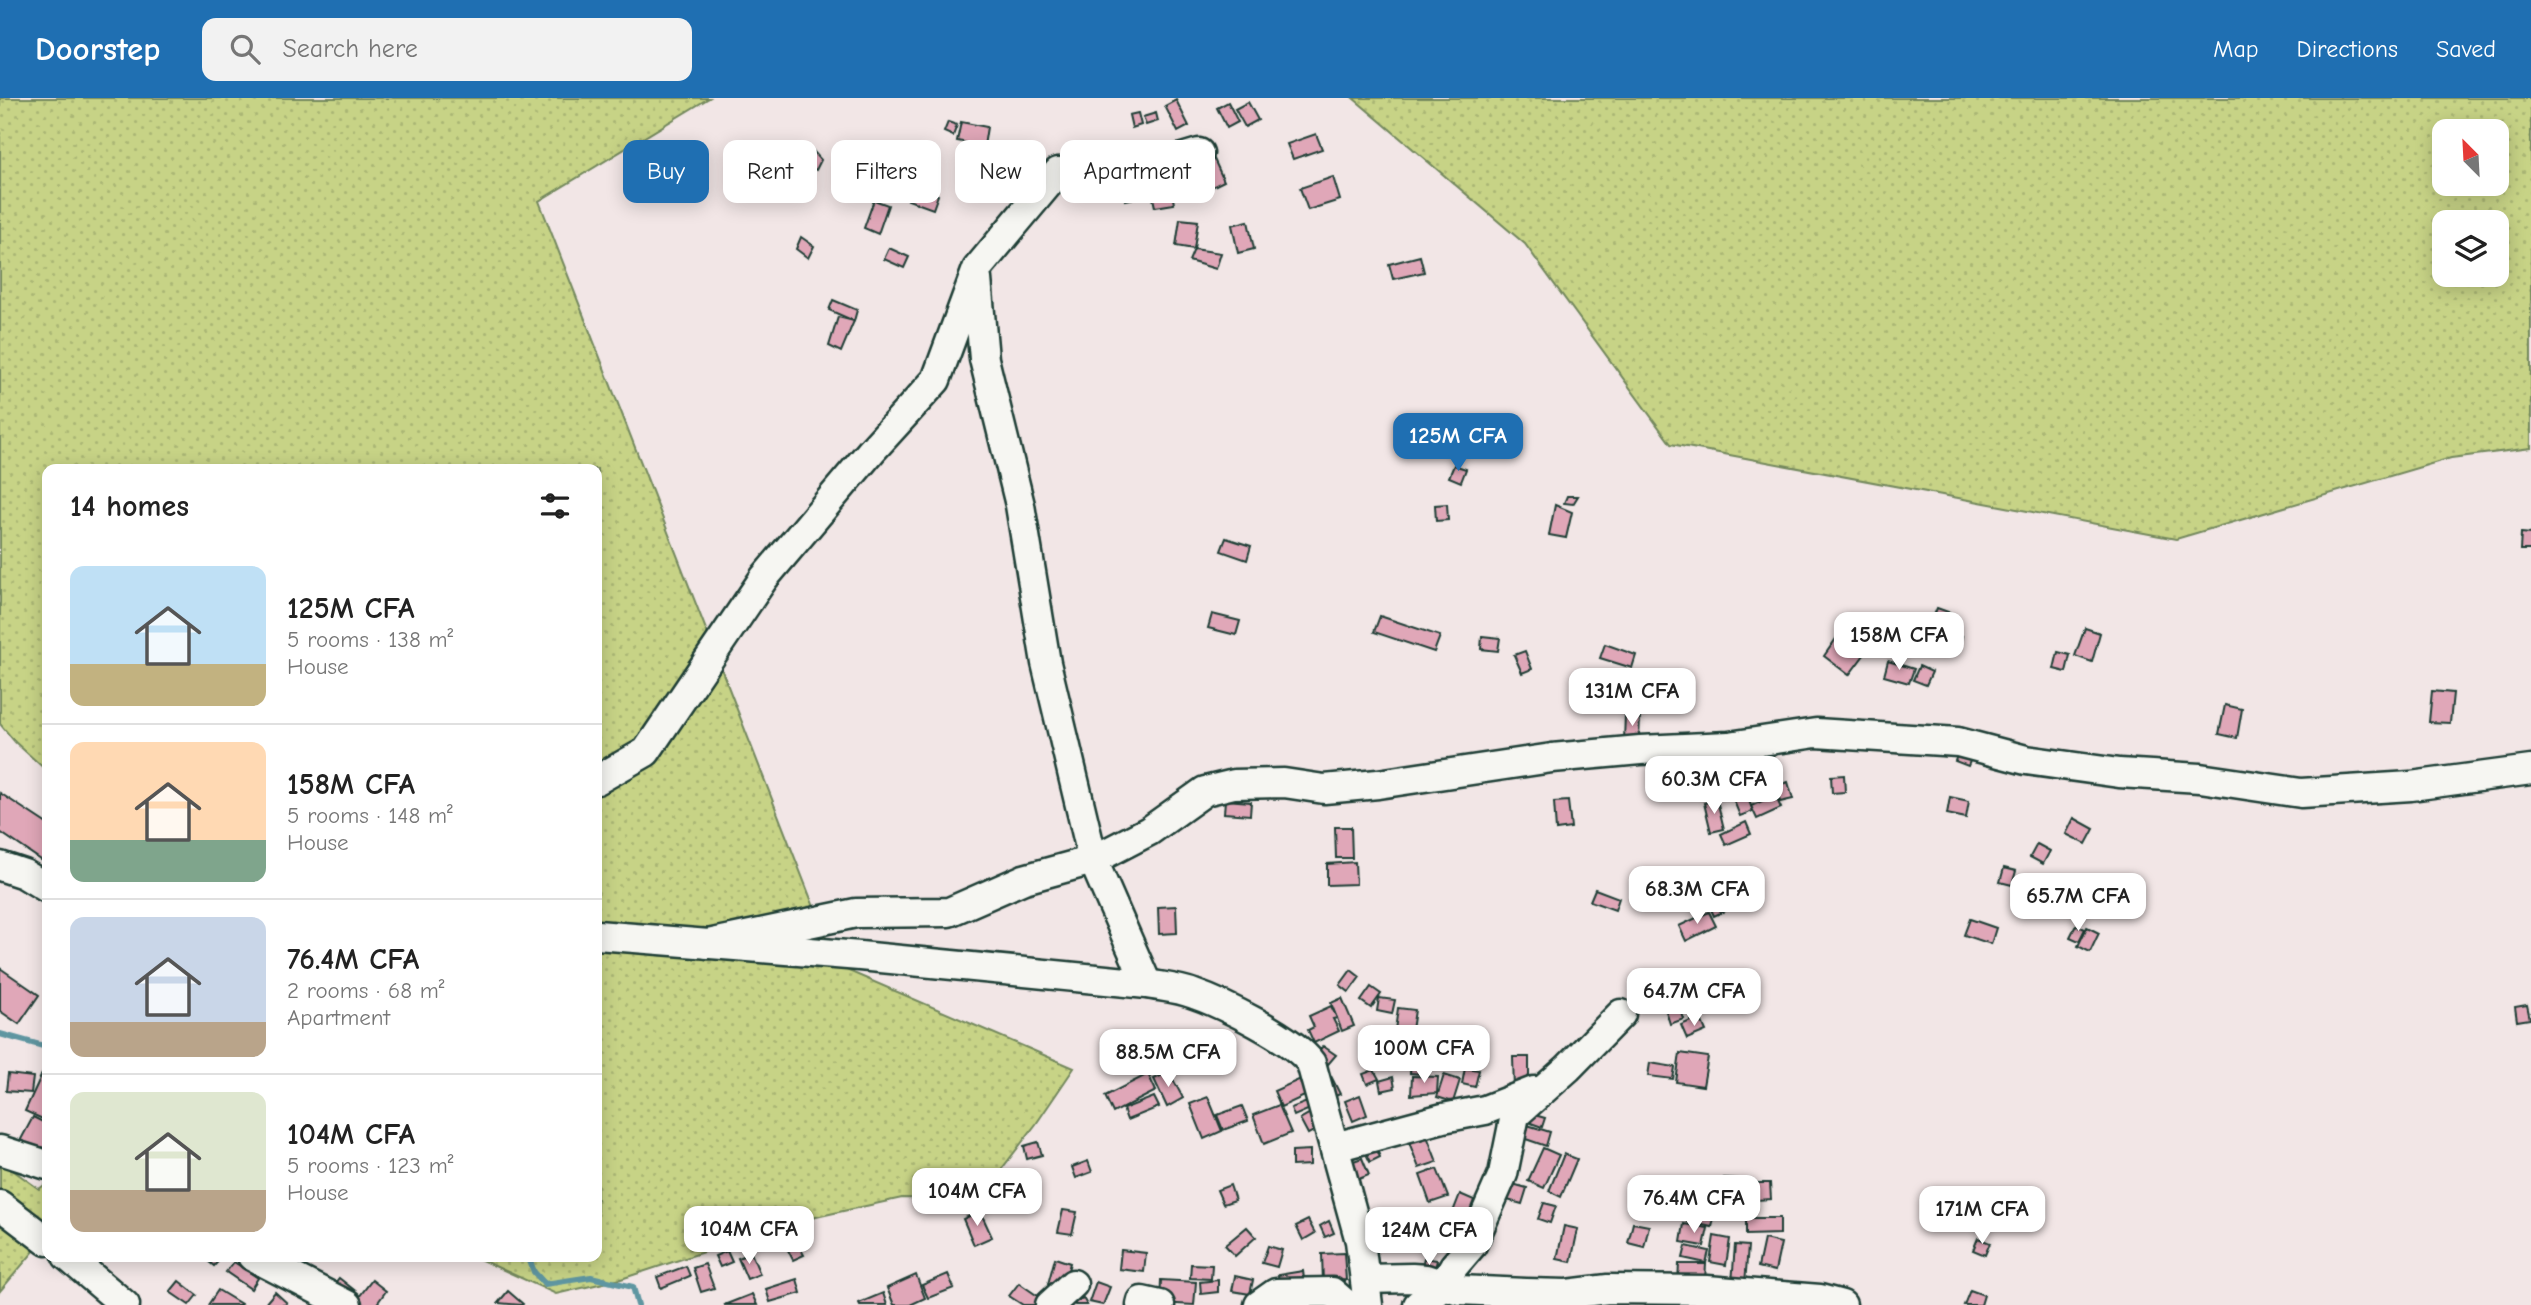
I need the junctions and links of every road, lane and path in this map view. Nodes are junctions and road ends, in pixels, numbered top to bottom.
1 (1060, 172) edge
2 (976, 269) junction
3 (2531, 770) edge
4 (602, 777) edge
5 (1093, 860) junction
6 (0, 866) edge
7 (42, 885) edge
8 (602, 934) edge
9 (708, 944) junction
10 (1146, 984) junction
11 (1621, 1014) dead end
12 (1568, 1069) junction
13 (1335, 1147) junction
14 (0, 1150) edge
15 (42, 1163) edge
16 (0, 1205) edge
17 (42, 1237) edge
18 (74, 1262) edge
19 (264, 1262) edge
20 (1073, 1284) dead end
21 (1443, 1285) junction
22 (1366, 1292) edge
23 (125, 1305) edge
24 (347, 1305) edge
25 (1050, 1305) edge
26 (1141, 1305) edge
27 (1160, 1305) edge
28 (1259, 1305) edge
29 (1347, 1305) edge
30 (1418, 1305) edge
31 (1842, 1305) edge

1 - 2 street
2 - 4 street
2 - 5 street
3 - 5 street
5 - 9 street
5 - 10 street
6 - 7 street
8 - 9 street
9 - 10 street
10 - 13 street
11 - 12 street
12 - 13 street
12 - 21 street
13 - 22 street
14 - 15 street
16 - 17 street
18 - 23 street
19 - 24 street
20 - 25 street
21 - 22 street
21 - 30 street
21 - 31 street
26 - 27 street
28 - 29 street

